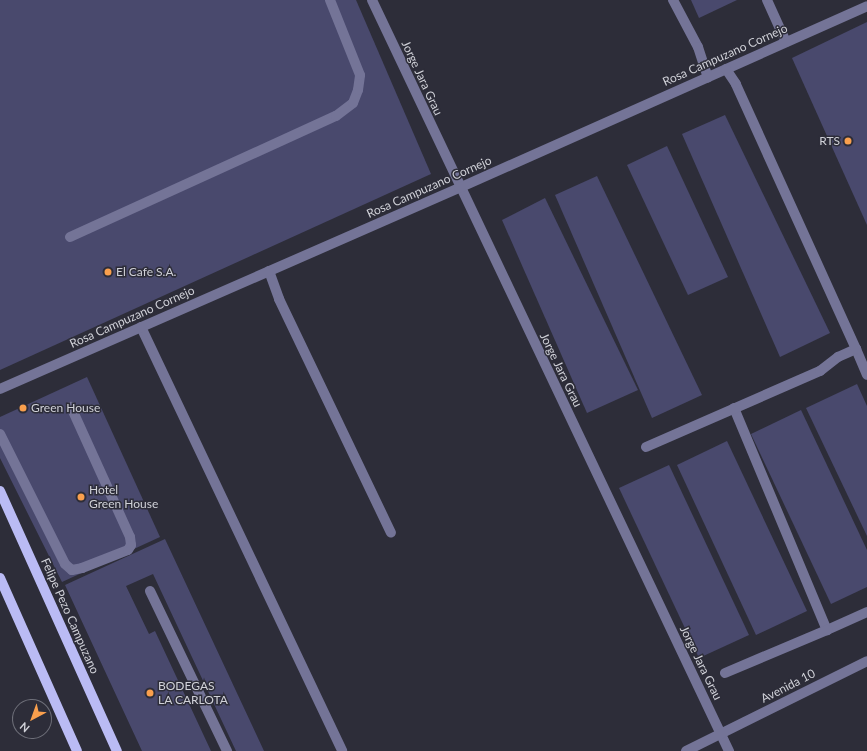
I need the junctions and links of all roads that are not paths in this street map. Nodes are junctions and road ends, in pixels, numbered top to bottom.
1 (330, 0) edge
2 (372, 0) edge
3 (673, 0) edge
4 (767, 0) edge
5 (867, 6) edge
6 (786, 42) junction
7 (726, 69) junction
8 (708, 77) junction
9 (460, 188) junction
10 (70, 237) dead end
11 (269, 271) junction
12 (141, 328) junction
13 (856, 349) junction
14 (867, 375) edge
15 (0, 389) edge
16 (71, 407) dead end
17 (734, 408) junction
18 (0, 434) edge
19 (646, 448) dead end
20 (0, 491) edge
21 (391, 533) dead end
22 (0, 578) edge
23 (150, 591) dead end
24 (867, 612) edge
25 (826, 630) junction
26 (867, 661) edge
27 (725, 673) dead end
28 (721, 734) junction
29 (77, 751) edge
30 (117, 751) edge
31 (227, 751) edge
32 (342, 751) edge
33 (686, 751) edge
34 (729, 751) edge

1 - 10 street
2 - 9 street, Jorge Jara Grau
3 - 8 street
4 - 6 street
5 - 6 street, Rosa Campuzano Cornejo
6 - 7 street, Rosa Campuzano Cornejo
7 - 8 street, Rosa Campuzano Cornejo
7 - 13 street
8 - 9 street, Rosa Campuzano Cornejo
9 - 11 street, Rosa Campuzano Cornejo
9 - 28 street, Jorge Jara Grau
11 - 12 street, Rosa Campuzano Cornejo
11 - 21 street
12 - 15 street, Rosa Campuzano Cornejo
12 - 32 street
13 - 14 street
13 - 17 street
16 - 18 street
17 - 19 street
17 - 25 street
20 - 30 main road, Felipe Pezo Campuzano
22 - 29 main road
23 - 31 street
24 - 25 street
25 - 27 street
26 - 28 street, Avenida 10
28 - 33 street, Avenida 10
28 - 34 street, Jorge Jara Grau

